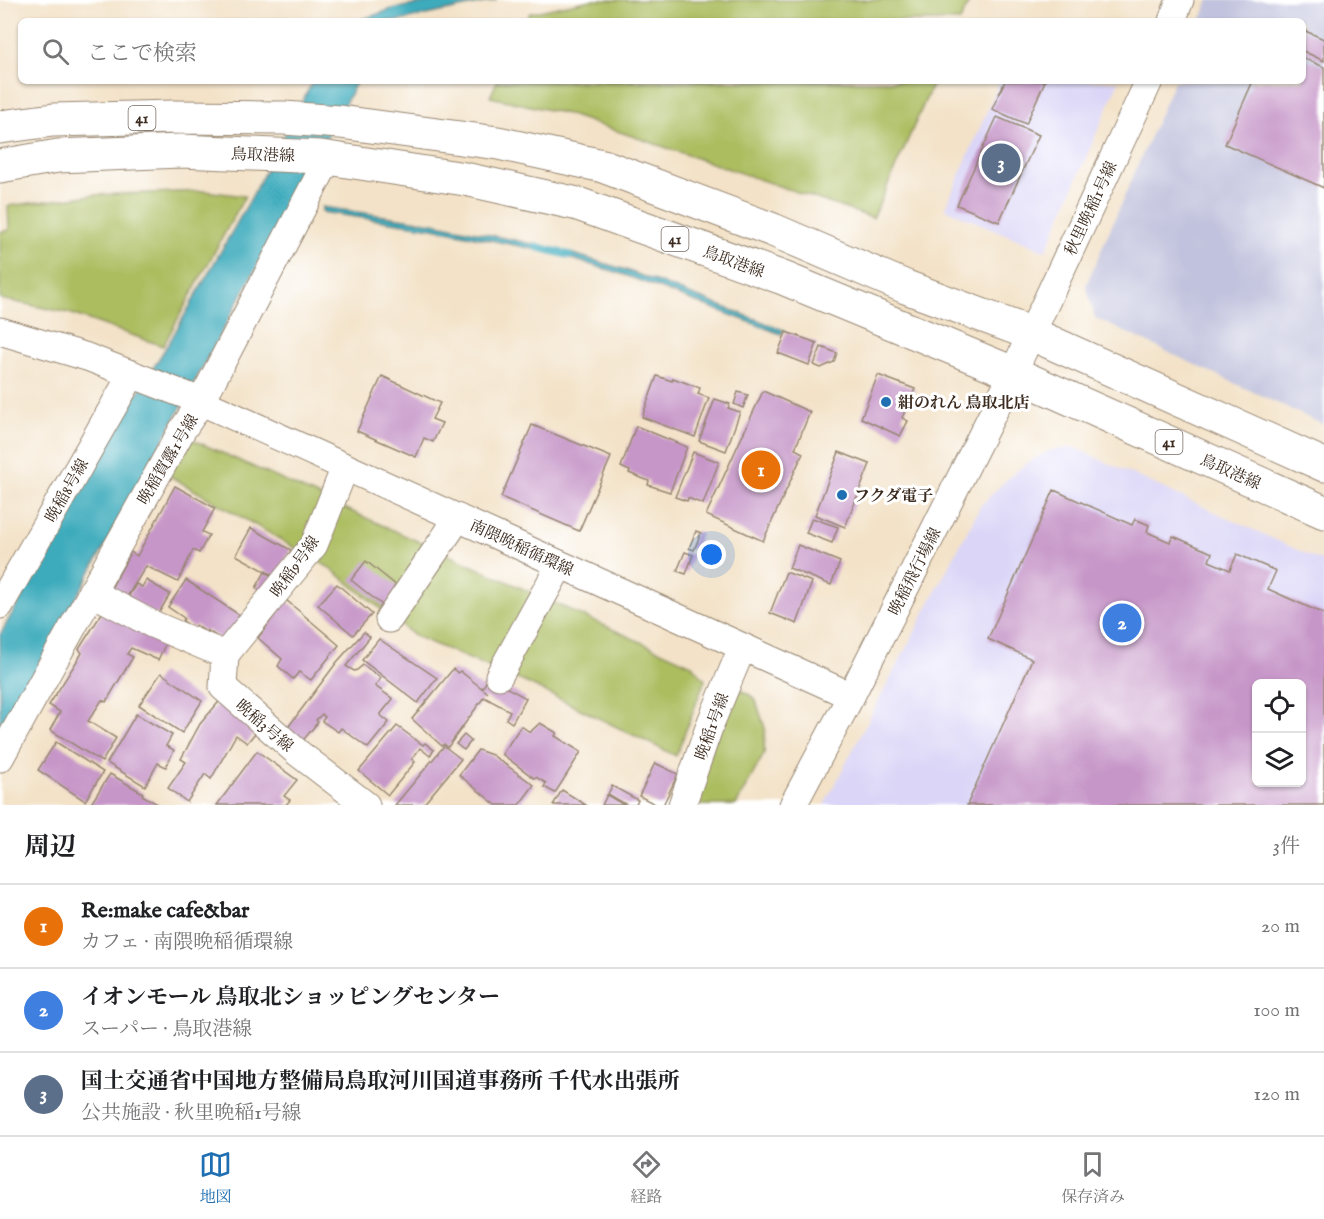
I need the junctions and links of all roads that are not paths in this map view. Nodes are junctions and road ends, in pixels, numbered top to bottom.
1 (1180, 0) edge
2 (1173, 18) edge
3 (1148, 84) edge
4 (0, 127) edge
5 (325, 157) junction
6 (0, 165) edge
7 (0, 331) edge
8 (1032, 334) junction
9 (1013, 373) junction
10 (135, 375) junction
11 (197, 400) junction
12 (1324, 465) edge
13 (345, 467) junction
14 (1324, 512) edge
15 (458, 518) junction
16 (560, 565) junction
17 (91, 592) junction
18 (0, 605) edge
19 (389, 619) dead end
20 (742, 648) junction
21 (225, 655) junction
22 (499, 676) dead end
23 (851, 696) junction
24 (9, 724) edge
25 (0, 758) edge
26 (366, 805) edge
27 (682, 805) edge
28 (793, 805) edge

1 - 2 street
3 - 8 street, 秋里晩稲1号線
4 - 8 main road, 41
5 - 6 main road, 鳥取港線 / 41
5 - 9 main road, 鳥取港線 / 41
5 - 11 street, 晩稲賀露1号線
7 - 10 street
8 - 9 street, 晩稲飛行場線
8 - 12 main road, 41
9 - 14 main road, 鳥取港線 / 41
9 - 23 street, 晩稲飛行場線
10 - 11 street, 南隈晩稲循環線
10 - 18 street, 晩稲8号線
11 - 13 street, 南隈晩稲循環線
11 - 17 street, 晩稲賀露1号線
13 - 15 street, 南隈晩稲循環線
13 - 21 street, 晩稲9号線
15 - 16 street, 南隈晩稲循環線
15 - 19 street
16 - 20 street, 南隈晩稲循環線
16 - 22 street
17 - 21 street
17 - 24 street, 晩稲賀露1号線
20 - 23 street, 南隈晩稲循環線
20 - 27 street, 晩稲1号線
21 - 26 street, 晩稲3号線
23 - 28 street, 晩稲飛行場線
24 - 25 street, 晩稲賀露1号線

